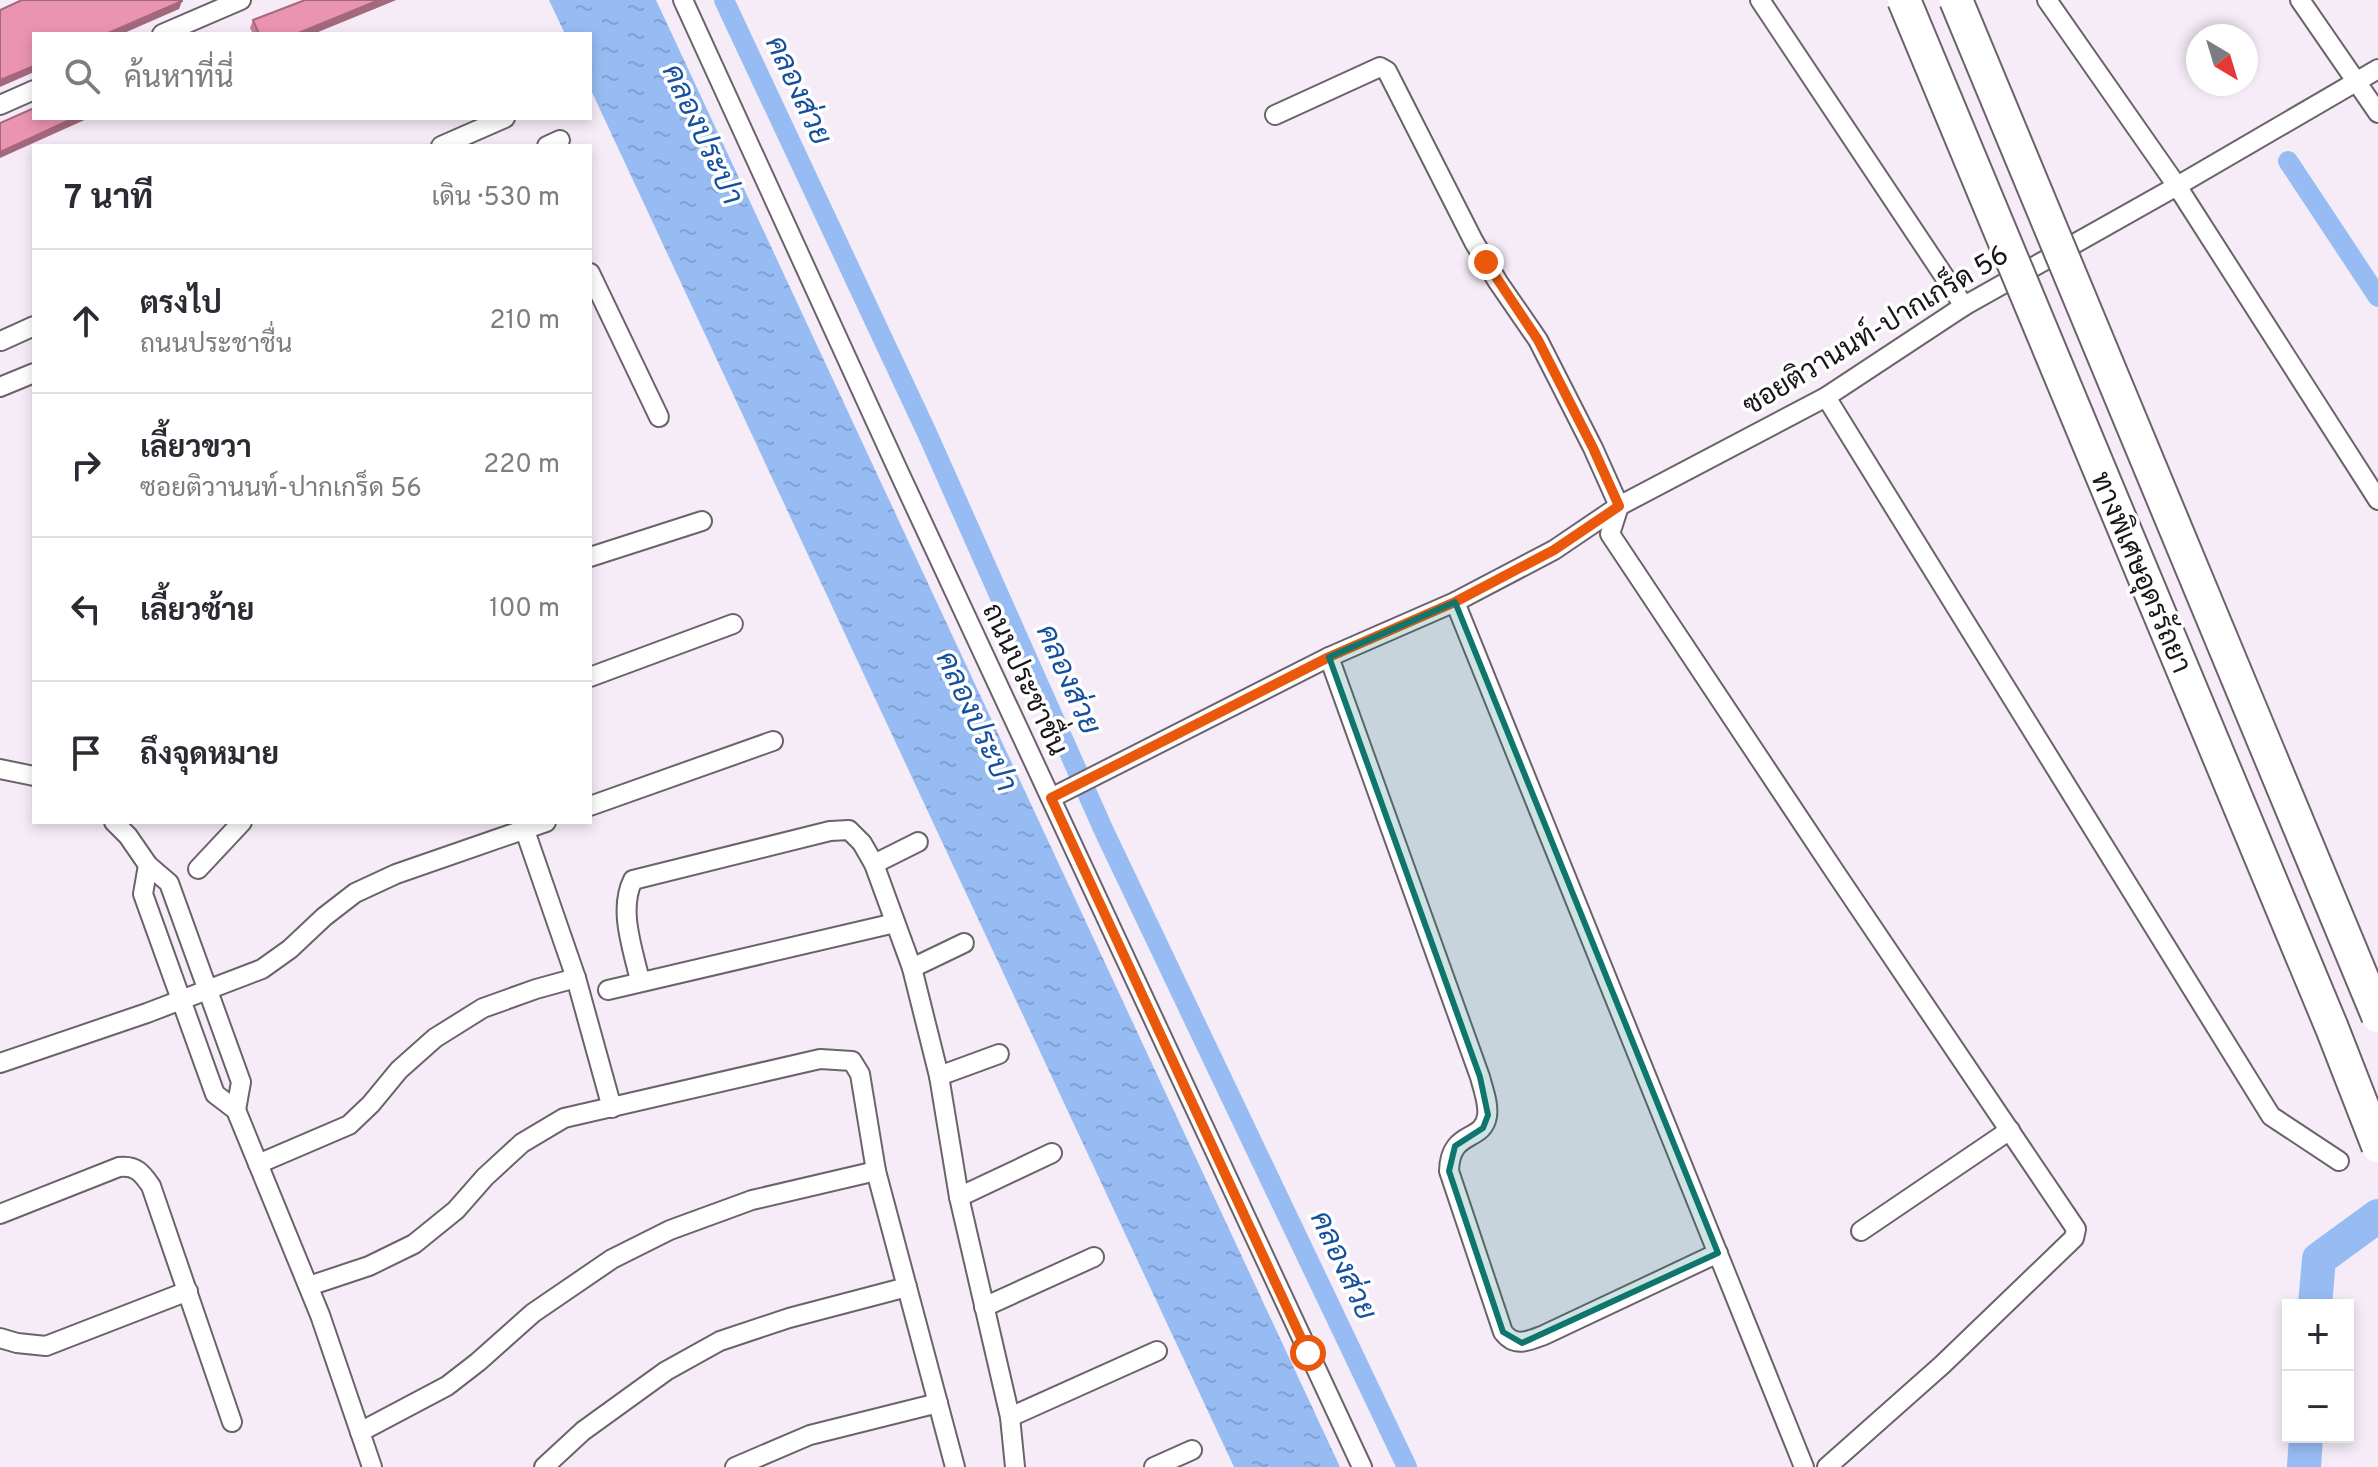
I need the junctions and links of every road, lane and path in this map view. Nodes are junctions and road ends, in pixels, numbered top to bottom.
1 (241, 0) edge
2 (683, 0) edge
3 (1760, 0) edge
4 (1904, 0) edge
5 (1956, 0) edge
6 (2047, 0) edge
7 (2300, 0) edge
8 (203, 7) edge
9 (165, 32) edge
10 (2378, 69) edge
11 (2356, 81) junction
12 (32, 91) edge
13 (0, 105) edge
14 (2378, 113) edge
15 (1275, 115) dead end
16 (500, 120) edge
17 (446, 144) edge
18 (2177, 186) junction
19 (592, 277) edge
20 (1964, 306) junction
21 (32, 327) edge
22 (1, 341) edge
23 (32, 374) edge
24 (0, 387) edge
25 (1826, 397) junction
26 (659, 417) dead end
27 (2378, 500) edge
28 (1619, 506) junction
29 (702, 521) dead end
30 (592, 556) edge
31 (1455, 602) junction
32 (733, 624) dead end
33 (1329, 657) junction
34 (592, 676) edge
35 (773, 741) dead end
36 (0, 769) edge
37 (32, 776) edge
38 (1051, 798) junction
39 (592, 805) edge
40 (116, 824) edge
41 (240, 824) edge
42 (523, 826) edge
43 (918, 842) dead end
44 (874, 864) junction
45 (148, 865) junction
46 (198, 869) dead end
47 (895, 923) junction
48 (964, 943) dead end
49 (912, 968) junction
50 (576, 978) junction
51 (640, 981) junction
52 (608, 990) dead end
53 (208, 991) junction
54 (181, 1000) junction
55 (2378, 1016) edge
56 (999, 1054) dead end
57 (0, 1063) edge
58 (939, 1076) junction
59 (612, 1108) junction
60 (236, 1110) junction
61 (2010, 1130) junction
62 (2378, 1146) edge
63 (1052, 1153) dead end
64 (2339, 1161) dead end
65 (258, 1164) junction
66 (876, 1171) junction
67 (959, 1197) junction
68 (0, 1214) edge
69 (1861, 1231) dead end
70 (1718, 1253) junction
71 (1094, 1257) dead end
72 (309, 1286) junction
73 (907, 1287) junction
74 (188, 1291) junction
75 (984, 1307) junction
76 (0, 1338) edge
77 (1157, 1351) dead end
78 (938, 1403) junction
79 (1010, 1417) junction
80 (232, 1422) dead end
81 (360, 1432) junction
82 (1192, 1450) dead end
83 (372, 1467) edge
84 (544, 1467) edge
85 (735, 1467) edge
86 (955, 1467) edge
87 (1015, 1467) edge
88 (1154, 1467) edge
89 (1362, 1467) edge
90 (1804, 1467) edge
91 (1827, 1467) edge

1 - 8 street
2 - 38 street, ถนนประชาชื่น
3 - 20 street
4 - 62 highway, ทางพิเศษอุดรรัถยา, bridge
5 - 55 highway, ทางพิเศษอุดรรัถยา, bridge
6 - 18 street
7 - 11 street
8 - 9 street
10 - 11 street, ซอยติวานนท์-ปากเกร็ด 56
11 - 14 street
11 - 18 street, ซอยติวานนท์-ปากเกร็ด 56
12 - 13 street
15 - 28 street
16 - 17 street
18 - 20 street, ซอยติวานนท์-ปากเกร็ด 56
18 - 27 street
19 - 26 street
20 - 25 street, ซอยติวานนท์-ปากเกร็ด 56
21 - 22 street
23 - 24 street
25 - 28 street, ซอยติวานนท์-ปากเกร็ด 56
25 - 64 street
28 - 31 street, ซอยติวานนท์-ปากเกร็ด 56
28 - 61 street
29 - 30 street
31 - 33 street, ซอยติวานนท์-ปากเกร็ด 56
31 - 70 street
32 - 34 street
33 - 38 street, ซอยติวานนท์-ปากเกร็ด 56
33 - 70 street
35 - 39 street
36 - 37 street
38 - 89 street, ถนนประชาชื่น
40 - 45 street
41 - 46 street
42 - 50 street
42 - 53 street
43 - 44 street
44 - 47 street
44 - 51 street
45 - 53 street
45 - 54 street
47 - 49 street
47 - 51 street
48 - 49 street
49 - 58 street
50 - 59 street
50 - 65 street
51 - 52 street
53 - 54 street
53 - 60 street
54 - 57 street
54 - 60 street
56 - 58 street
58 - 67 street
59 - 66 street
59 - 72 street
60 - 65 street
61 - 69 street
61 - 91 street
63 - 67 street
65 - 72 street
66 - 73 street
66 - 81 street
67 - 75 street
68 - 74 street
70 - 90 street
71 - 75 street
72 - 81 street
73 - 78 street
73 - 84 street
74 - 76 street
74 - 80 street
75 - 79 street
77 - 79 street
78 - 85 street
78 - 86 street
79 - 87 street
81 - 83 street
82 - 88 street

